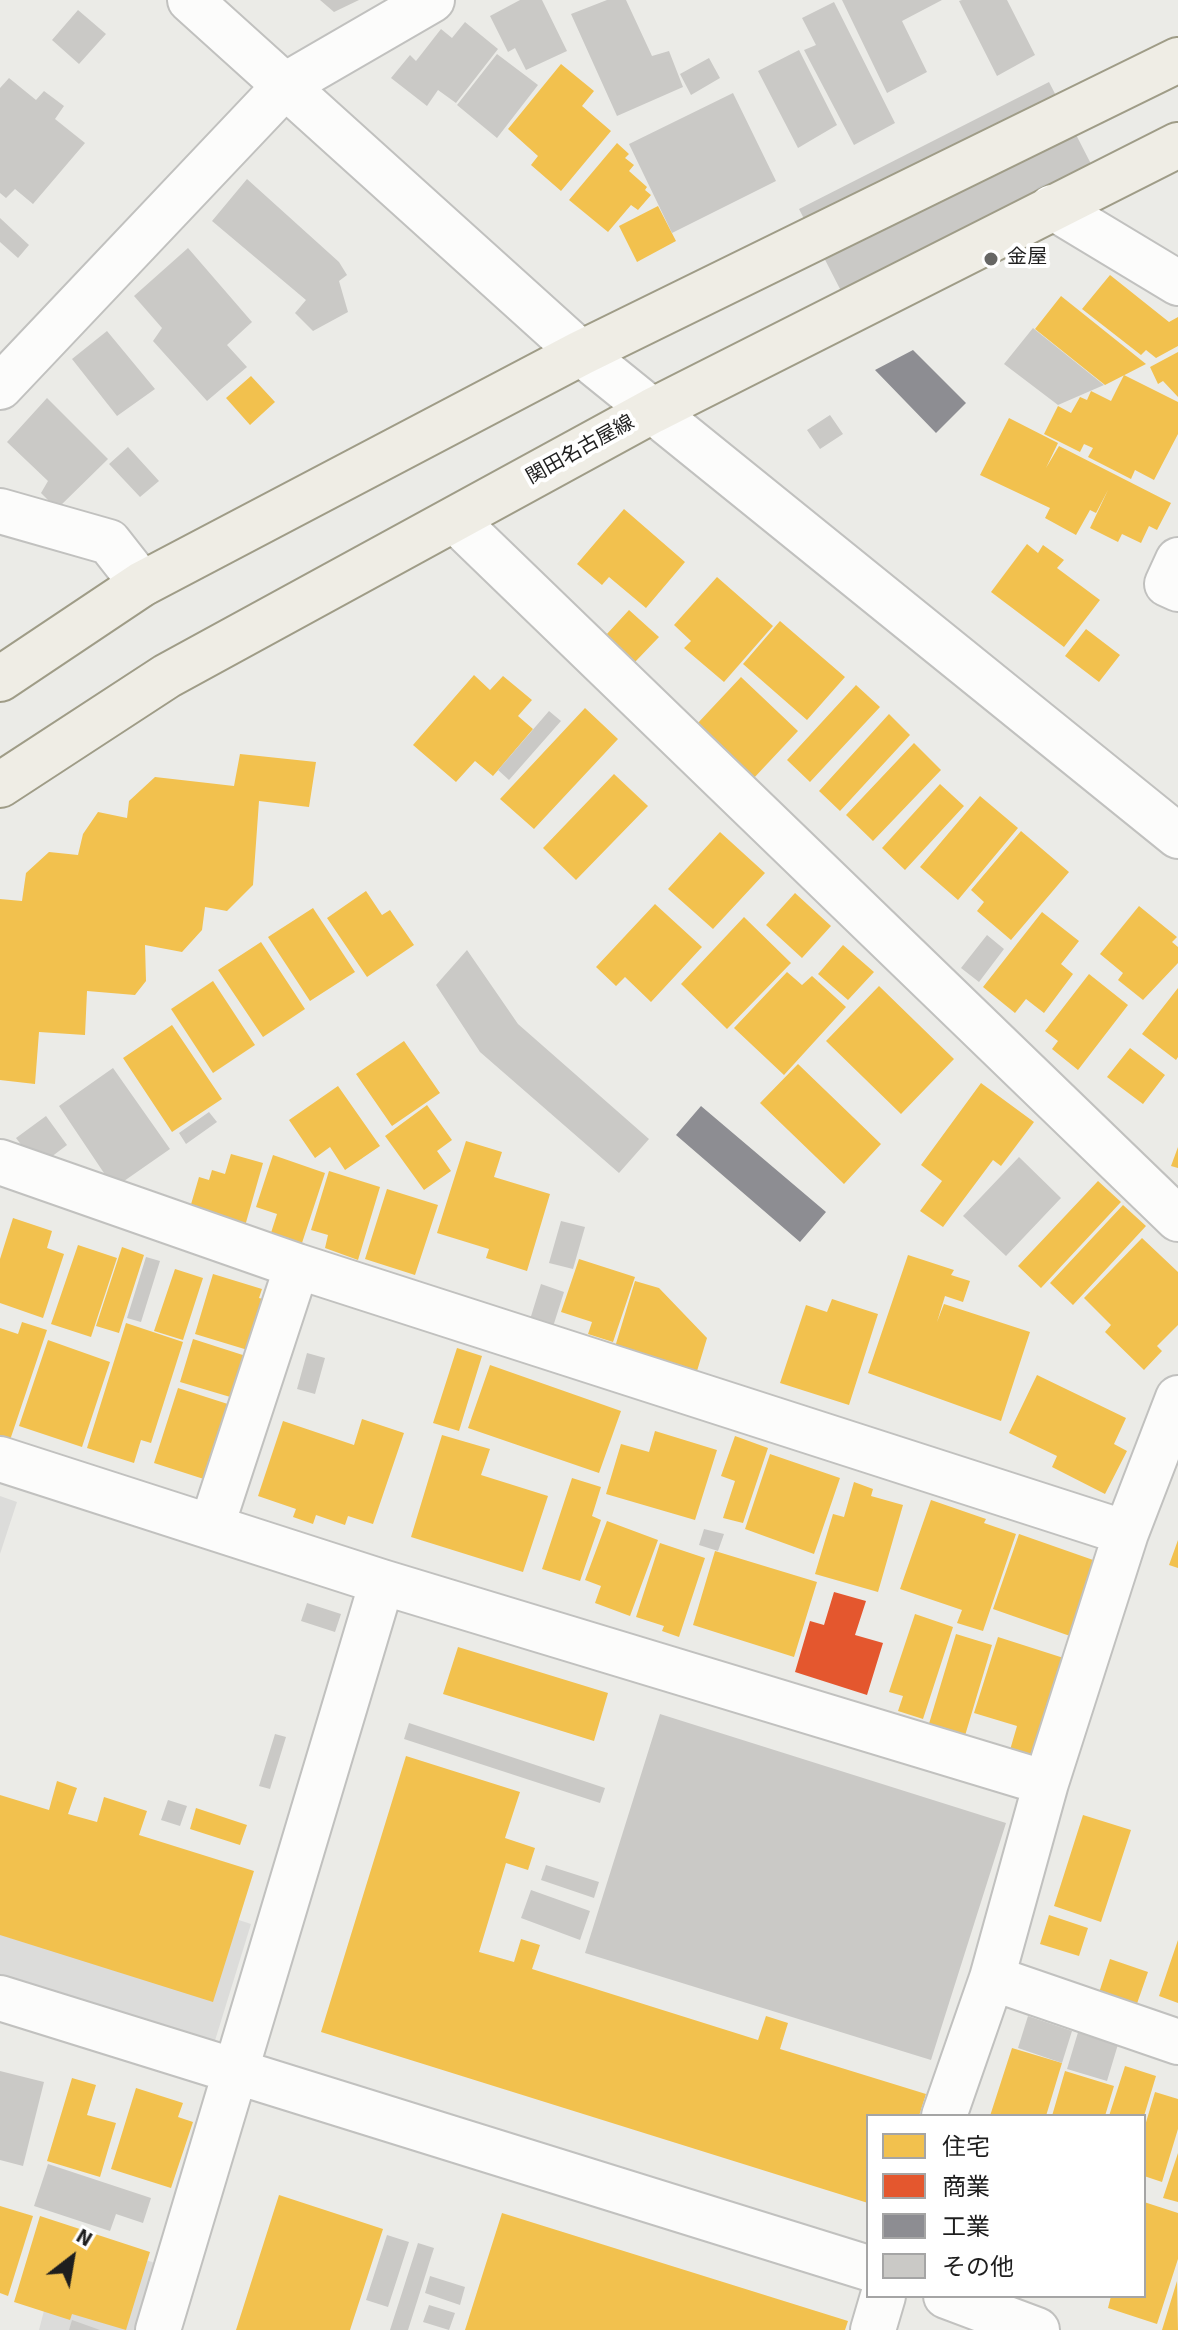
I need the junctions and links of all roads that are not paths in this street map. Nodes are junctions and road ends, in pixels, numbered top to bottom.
1 (190, 0) edge
2 (432, 0) edge
3 (1178, 60) edge
4 (287, 84) junction
5 (1178, 145) edge
6 (1052, 207) junction
7 (1178, 283) edge
8 (581, 353) junction
9 (0, 387) edge
10 (652, 411) junction
11 (0, 511) edge
12 (456, 521) junction
13 (1178, 560) edge
14 (142, 584) junction
15 (1178, 589) edge
16 (0, 679) edge
17 (0, 785) edge
18 (1178, 836) edge
19 (0, 1162) edge
20 (1178, 1219) edge
21 (297, 1266) junction
22 (1178, 1398) edge
23 (0, 1459) edge
24 (212, 1525) junction
25 (1126, 1533) junction
26 (382, 1582) junction
27 (1046, 1783) junction
28 (992, 1978) junction
29 (0, 1998) edge
30 (1178, 2042) edge
31 (234, 2073) junction
32 (945, 2114) edge
33 (866, 2267) edge
34 (882, 2298) edge
35 (951, 2298) edge
36 (158, 2330) edge
37 (873, 2330) edge
38 (1037, 2330) edge

1 - 4 street
2 - 4 street
3 - 8 main road
4 - 8 street
4 - 9 street
5 - 6 main road, 関田名古屋線
6 - 7 street
6 - 10 main road, 関田名古屋線
8 - 10 street
8 - 14 main road
10 - 12 main road, 関田名古屋線
10 - 18 street
11 - 14 street
12 - 17 main road, 関田名古屋線
12 - 20 street
13 - 15 street
14 - 16 main road
19 - 21 street
21 - 24 street
21 - 25 street
22 - 25 street
23 - 24 street
24 - 26 street
25 - 27 street
26 - 27 street
26 - 31 street
27 - 28 street
28 - 30 street
28 - 32 street
29 - 31 street
31 - 33 street
31 - 36 street
34 - 37 street
35 - 38 street

